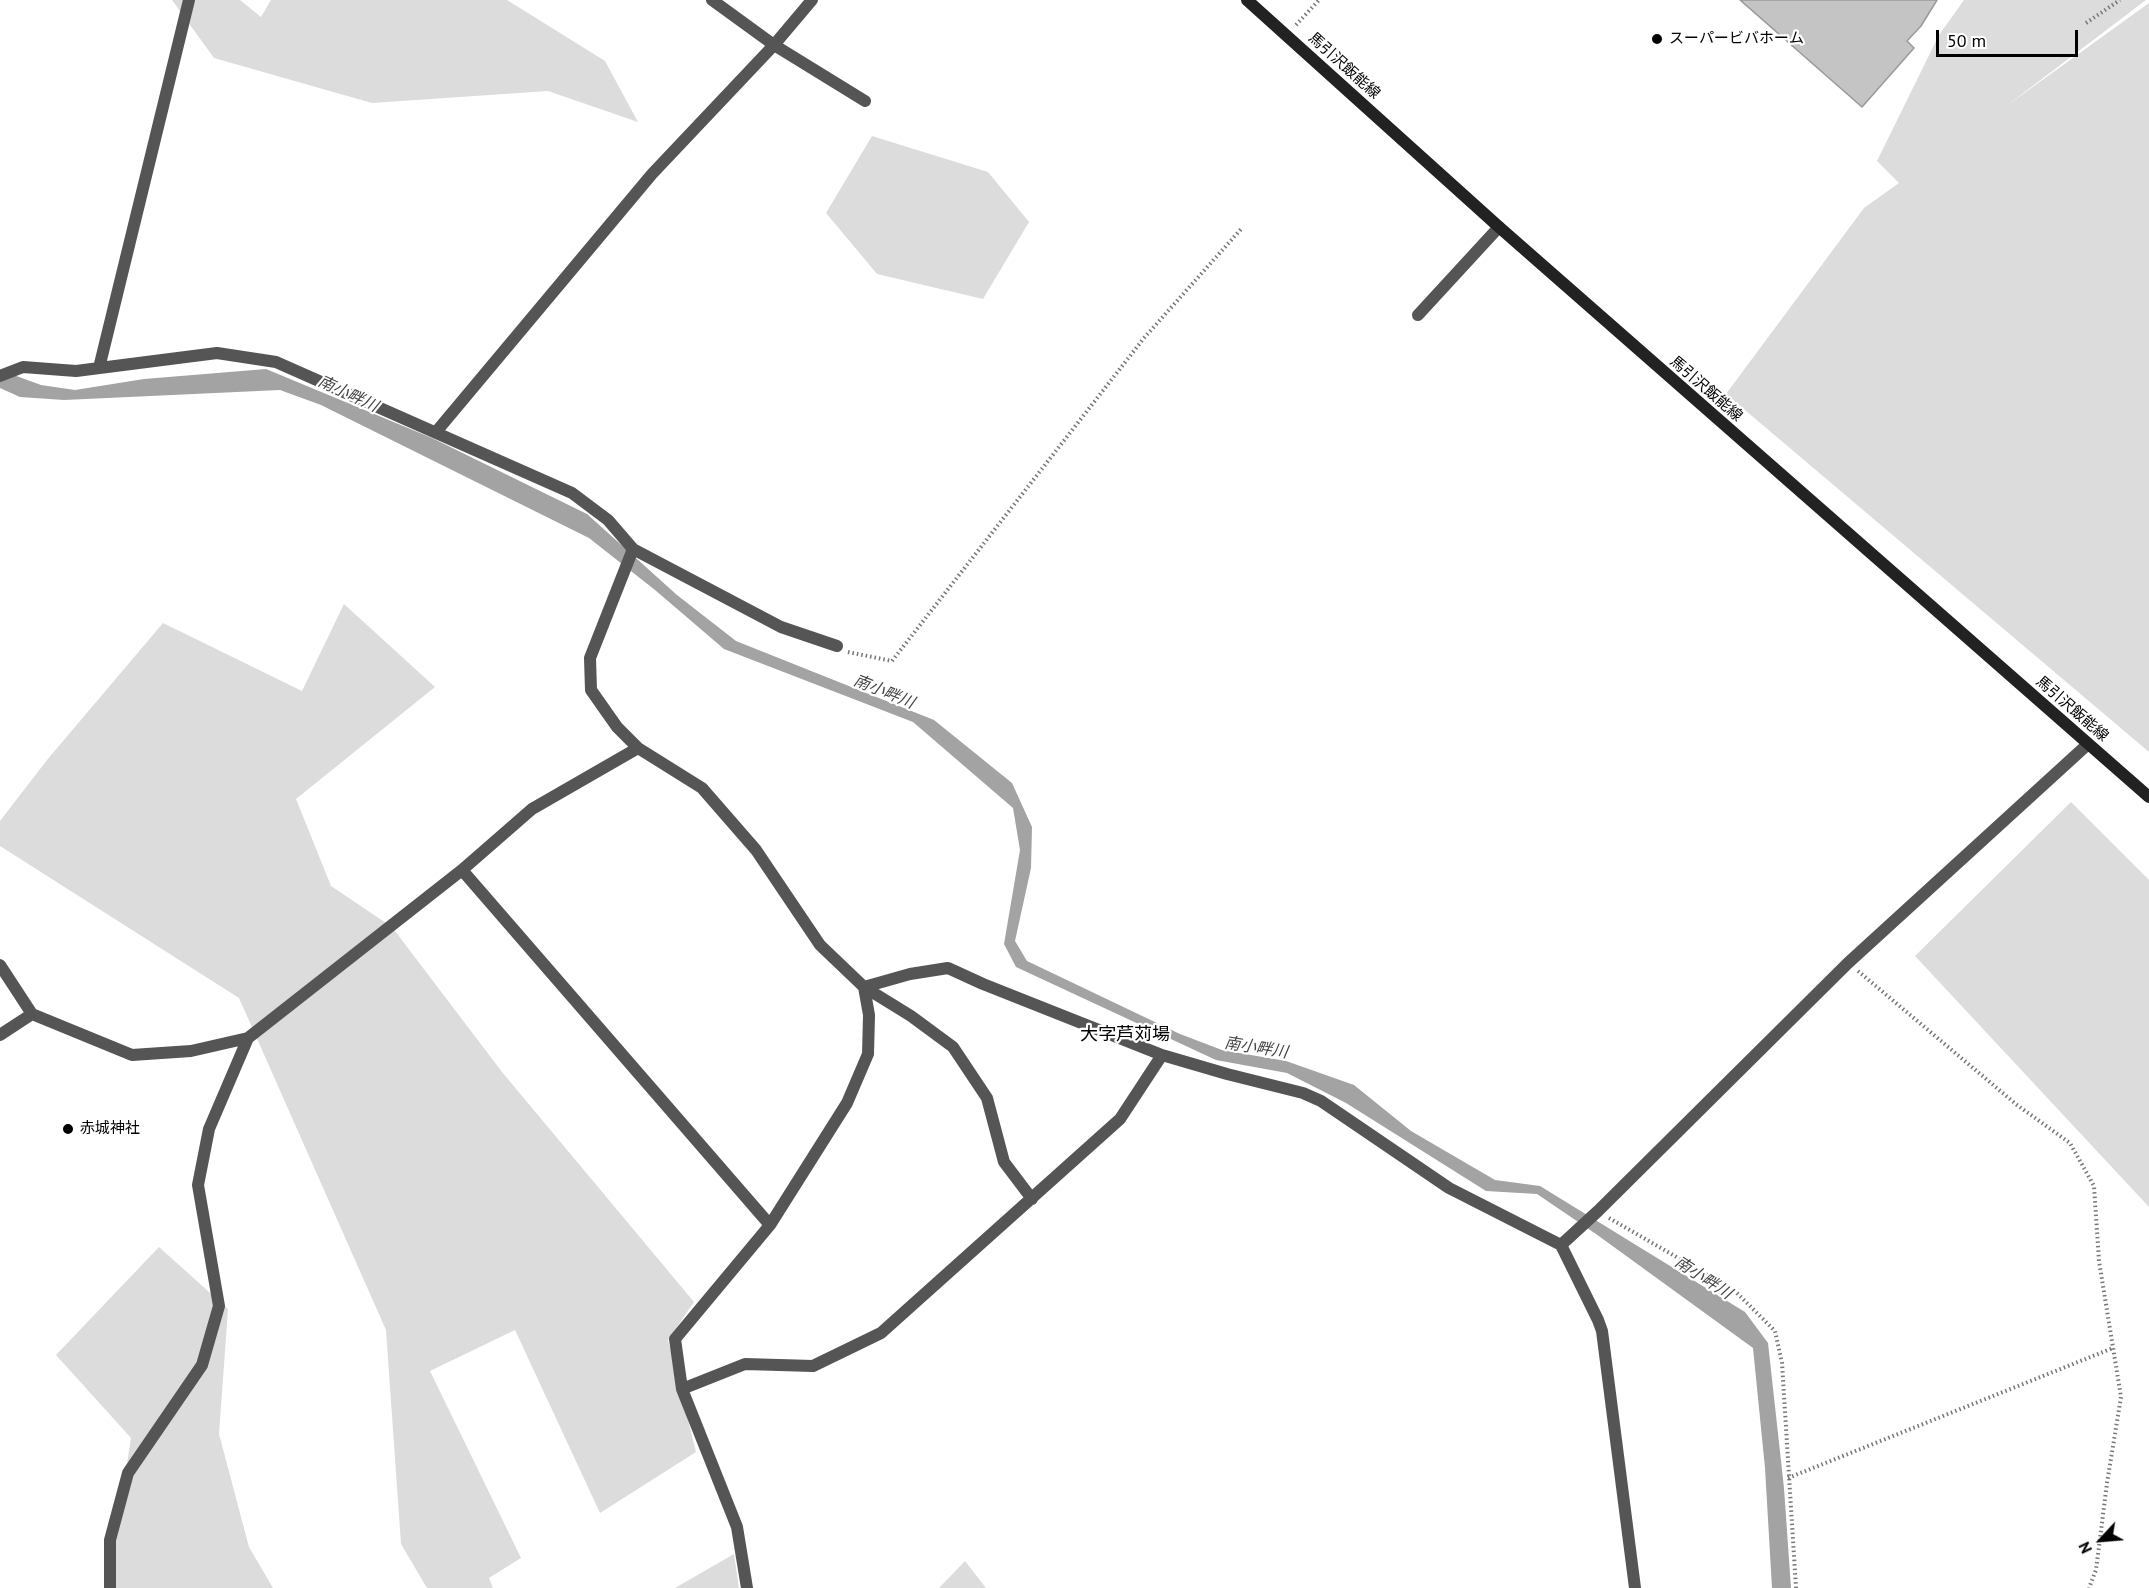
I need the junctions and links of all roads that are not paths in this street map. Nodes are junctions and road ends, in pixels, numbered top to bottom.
1 (189, 0) edge
2 (712, 0) edge
3 (812, 0) edge
4 (1247, 0) edge
5 (774, 45) junction
6 (865, 101) dead end
7 (1499, 228) junction
8 (1418, 315) dead end
9 (99, 368) junction
10 (0, 376) edge
11 (436, 432) junction
12 (633, 549) junction
13 (837, 646) road end
14 (2088, 744) junction
15 (638, 748) junction
16 (2149, 797) edge
17 (462, 870) junction
18 (0, 965) edge
19 (864, 987) junction
20 (32, 1014) junction
21 (0, 1035) edge
22 (248, 1038) junction
23 (1162, 1055) junction
24 (1032, 1199) junction
25 (770, 1226) junction
26 (1561, 1245) junction
27 (682, 1389) junction
28 (110, 1588) edge
29 (747, 1588) edge
30 (1635, 1588) edge

1 - 9 street
2 - 5 street
3 - 5 street
4 - 7 main road, 馬引沢飯能線
5 - 6 street
5 - 11 street
7 - 8 street
7 - 14 main road, 馬引沢飯能線
9 - 10 street
9 - 11 street
11 - 12 street
12 - 13 street
12 - 15 street
14 - 16 main road, 馬引沢飯能線
14 - 26 street
15 - 17 street
15 - 19 street
17 - 22 street
17 - 25 street
18 - 20 street
19 - 23 street
19 - 24 street
19 - 25 street
20 - 21 street
20 - 22 street
22 - 28 street
23 - 24 street
23 - 26 street
24 - 27 street
25 - 27 street
26 - 30 street
27 - 29 street

